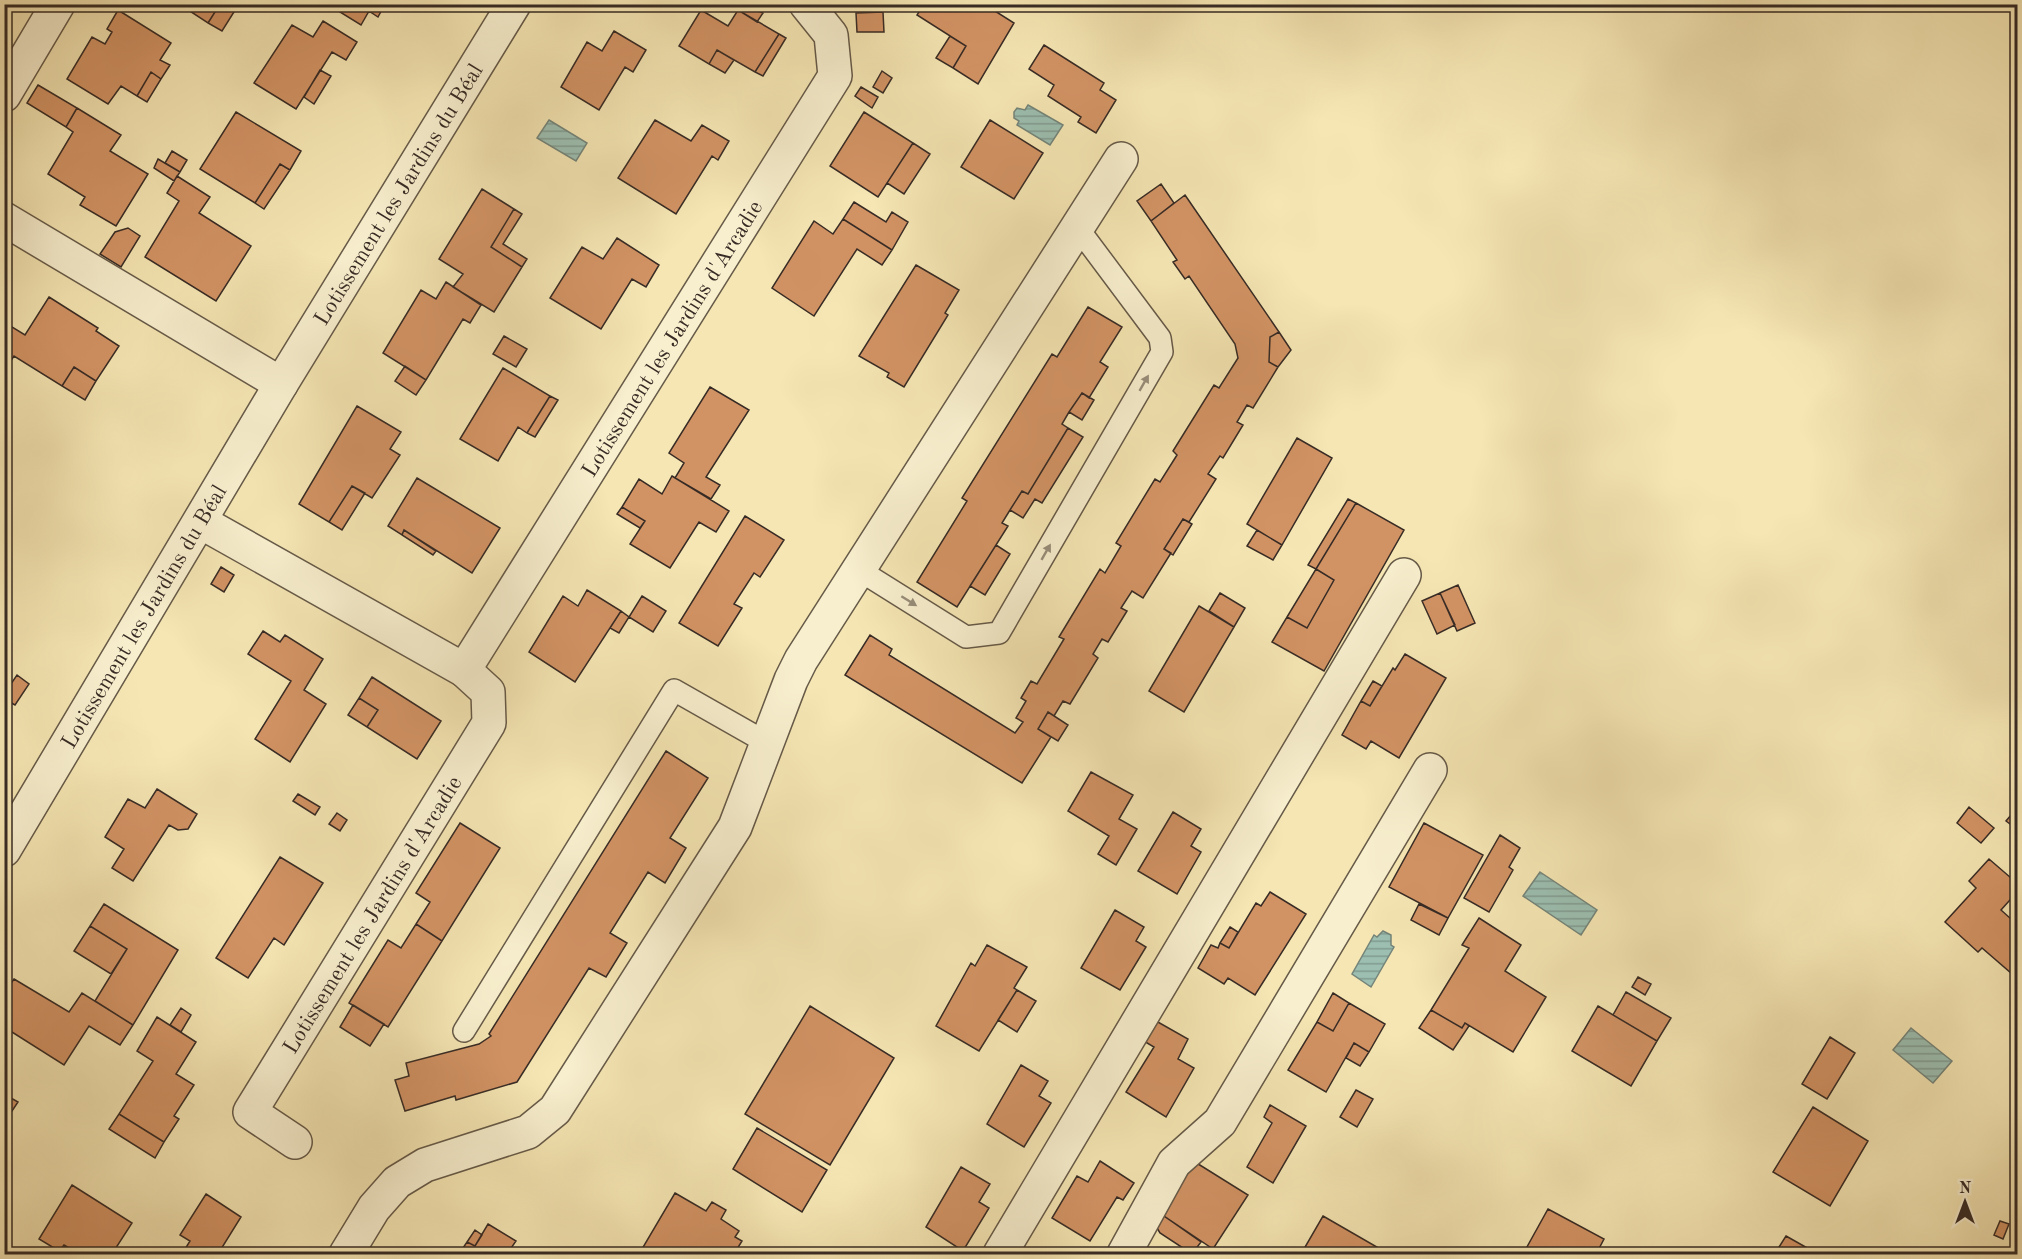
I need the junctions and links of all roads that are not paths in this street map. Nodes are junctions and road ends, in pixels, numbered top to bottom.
1 (58, 4) edge
2 (514, 4) edge
3 (806, 4) edge
4 (4, 95) edge
5 (1121, 159) dead end
6 (4, 219) edge
7 (1077, 227) junction
8 (281, 384) junction
9 (201, 522) junction
10 (859, 570) junction
11 (1404, 575) dead end
12 (464, 670) junction
13 (769, 744) junction
14 (1430, 770) dead end
15 (4, 850) edge
16 (464, 1031) dead end
17 (295, 1142) dead end
18 (346, 1254) edge
19 (1000, 1254) edge
20 (1124, 1254) edge

1 - 4 street
2 - 8 street, Lotissement les Jardins du Béal
3 - 12 street, Lotissement les Jardins d'Arcadie
5 - 7 street
6 - 8 street
7 - 10 street
10 -> 7 lane
8 - 9 street, Lotissement les Jardins du Béal
9 - 12 street, Lotissement les Jardins d'Arcadie
9 - 15 street, Lotissement les Jardins du Béal
10 - 13 street
11 - 19 street
12 - 17 street, Lotissement les Jardins d'Arcadie
13 - 16 lane
13 - 18 street
14 - 20 street

